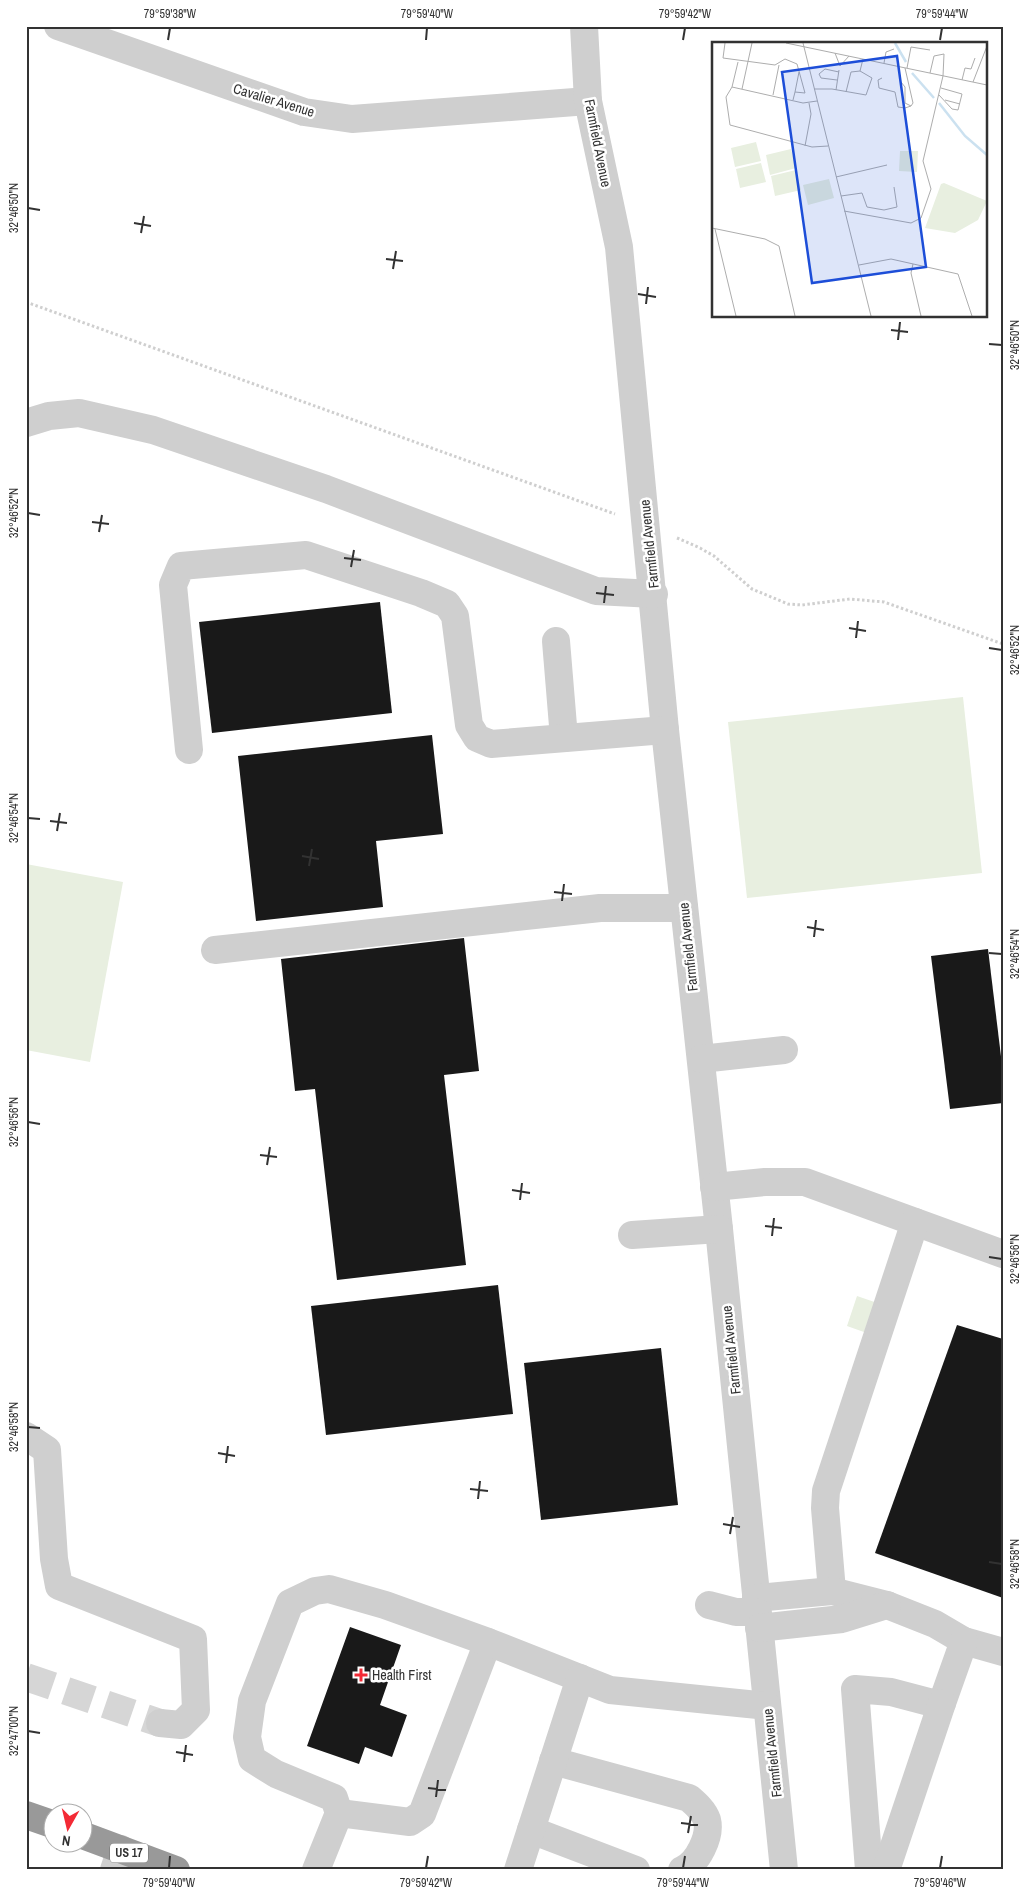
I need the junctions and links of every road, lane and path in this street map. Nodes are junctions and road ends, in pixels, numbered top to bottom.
1 (58, 26) edge
2 (584, 26) edge
3 (120, 37) edge
4 (588, 101) junction
5 (26, 302) edge
6 (26, 423) edge
7 (647, 526) junction
8 (654, 594) junction
9 (556, 642) dead end
10 (1003, 644) edge
11 (666, 730) junction
12 (564, 738) junction
13 (188, 750) dead end
14 (684, 908) junction
15 (216, 950) dead end
16 (784, 1050) dead end
17 (701, 1059) junction
18 (714, 1187) junction
19 (915, 1222) junction
20 (720, 1229) junction
21 (632, 1236) dead end
22 (1003, 1254) edge
23 (26, 1436) edge
24 (832, 1591) junction
25 (709, 1605) dead end
26 (887, 1605) junction
27 (757, 1613) junction
28 (964, 1641) junction
29 (488, 1642) junction
30 (1003, 1652) edge
31 (580, 1678) junction
32 (942, 1703) junction
33 (767, 1706) junction
34 (160, 1723) tunnel mouth
35 (552, 1761) junction
36 (339, 1813) junction
37 (26, 1815) edge
38 (42, 1821) edge
39 (531, 1830) junction
40 (92, 1842) edge
41 (118, 1860) edge
42 (176, 1870) edge
43 (316, 1870) edge
44 (518, 1870) edge
45 (636, 1870) edge
46 (682, 1870) edge
47 (784, 1870) edge
48 (870, 1870) edge
49 (886, 1870) edge

1 - 3 street, Cavalier Avenue
2 - 4 street, Farmfield Avenue
3 - 4 street, Cavalier Avenue
4 - 7 street, Farmfield Avenue
5 - 7 path
6 - 8 street
7 - 8 street, Farmfield Avenue
7 - 10 path
8 - 11 street, Farmfield Avenue
9 - 12 street
11 - 12 street
11 - 14 street, Farmfield Avenue
12 - 13 street
14 - 15 street
14 - 17 street, Farmfield Avenue
16 - 17 street
17 - 18 street, Farmfield Avenue
18 - 19 street
18 - 20 street, Farmfield Avenue
19 - 22 street
19 - 24 street
20 - 21 street
20 - 27 street, Farmfield Avenue
23 - 34 street
24 - 26 street
24 - 27 street
25 - 27 street
26 - 27 street
26 - 28 street
27 - 33 street, Farmfield Avenue
28 - 30 street
28 - 32 street
29 - 31 street
29 - 36 street
29 - 36 street
31 - 33 street
31 - 35 street
32 - 48 street
32 - 49 street
33 - 47 street, Farmfield Avenue
35 - 39 street
35 - 46 street
36 - 43 street
37 - 38 highway
39 - 44 street
39 - 45 street
40 - 41 highway, US 17
41 - 42 highway, US 17

